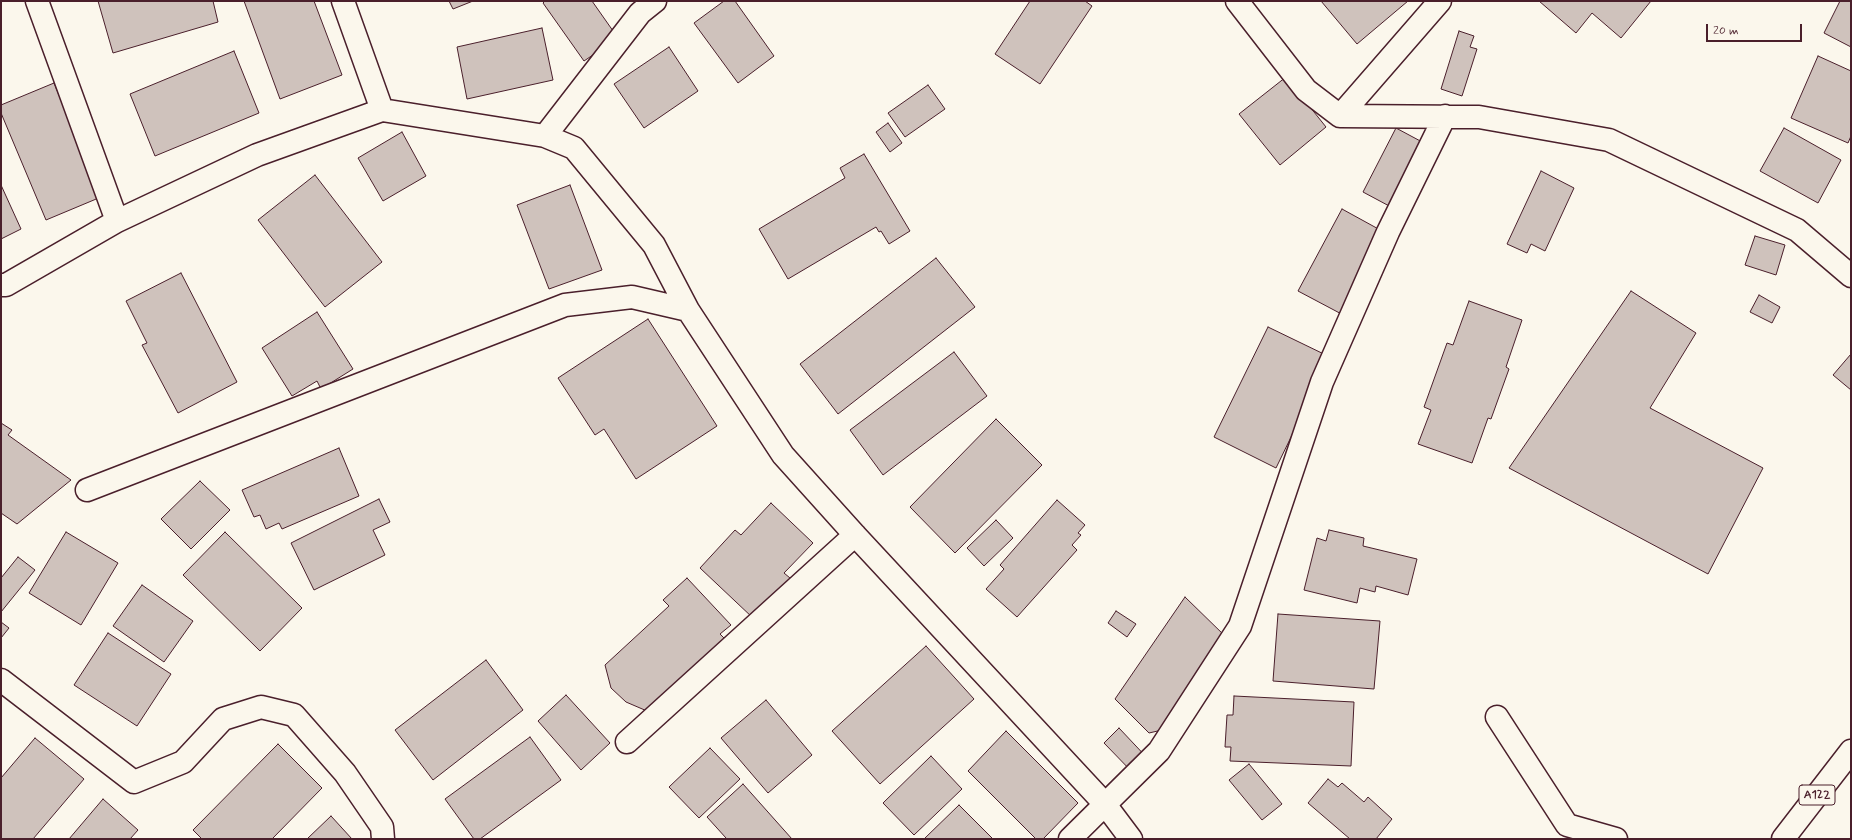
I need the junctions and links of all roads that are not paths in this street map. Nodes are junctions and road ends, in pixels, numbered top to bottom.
1 (36, 1) edge
2 (343, 1) edge
3 (655, 1) edge
4 (1237, 1) edge
5 (1440, 1) edge
6 (382, 110) junction
7 (1340, 116) junction
8 (1445, 116) junction
9 (545, 136) junction
10 (117, 221) junction
11 (1851, 276) edge
12 (3, 286) edge
13 (688, 310) junction
14 (87, 490) dead end
15 (855, 535) junction
16 (1, 680) edge
17 (1497, 717) dead end
18 (627, 742) dead end
19 (1851, 751) edge
20 (1104, 804) junction
21 (383, 839) edge
22 (1070, 839) edge
23 (1131, 839) edge
24 (1616, 839) edge
25 (1783, 839) edge

1 - 10 main road
2 - 6 main road
3 - 9 main road
4 - 7 main road
5 - 7 main road
6 - 9 main road
6 - 10 main road
7 - 8 main road
8 - 11 main road
8 - 20 main road
9 - 13 main road
10 - 12 main road
13 - 14 main road
13 - 15 main road
15 - 18 main road
15 - 20 main road
16 - 21 main road
17 - 24 main road
19 - 25 main road, A122
20 - 22 main road
20 - 23 main road

